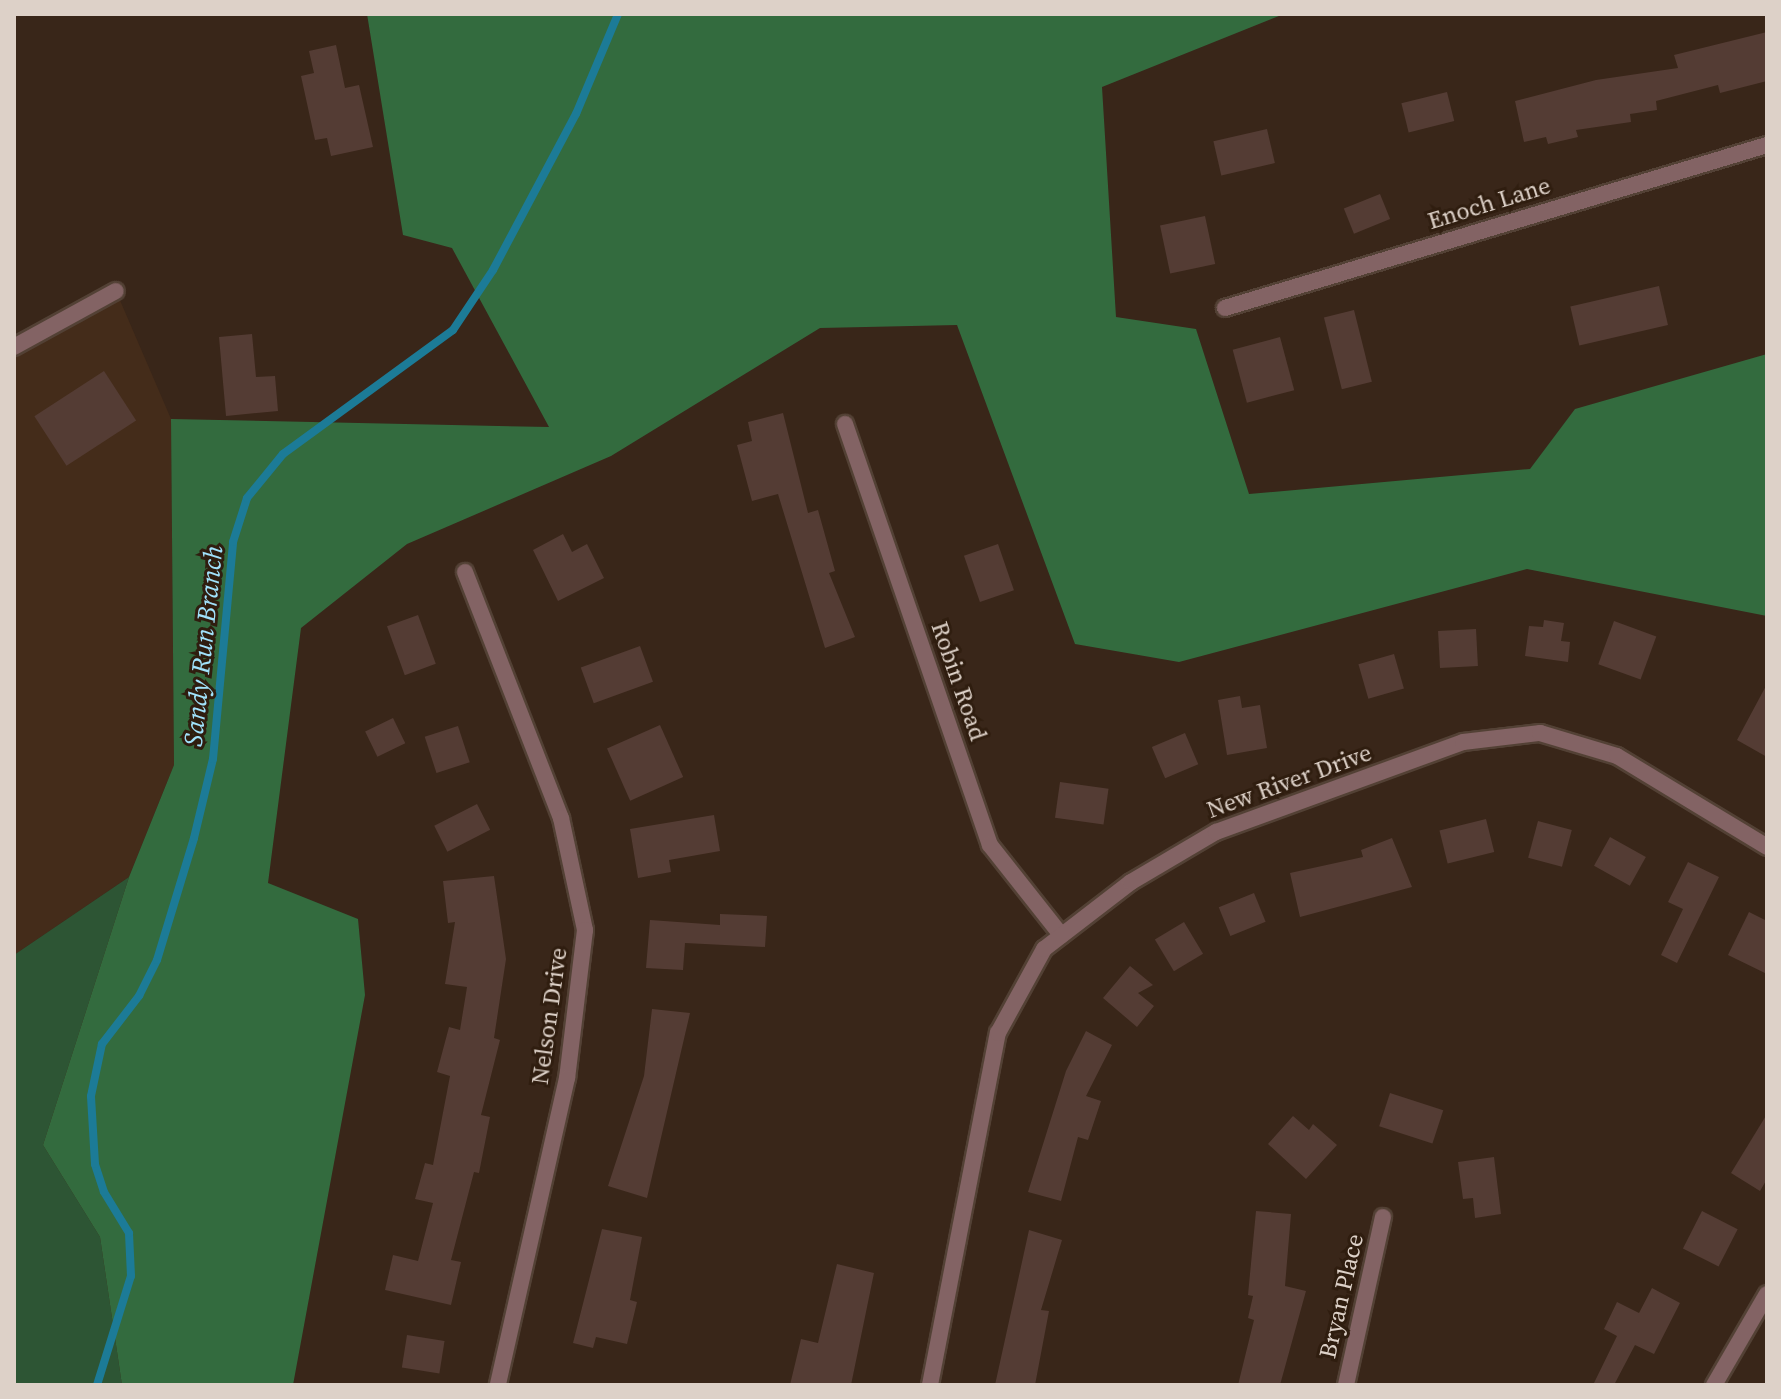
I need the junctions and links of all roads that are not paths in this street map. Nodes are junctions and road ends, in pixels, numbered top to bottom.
1 (1767, 145) edge
2 (116, 291) dead end
3 (1225, 308) dead end
4 (14, 347) edge
5 (845, 424) dead end
6 (465, 572) dead end
7 (1767, 847) edge
8 (1061, 935) junction
9 (1383, 1217) dead end
10 (1767, 1294) edge
11 (498, 1385) edge
12 (930, 1385) edge
13 (1346, 1385) edge
14 (1714, 1385) edge

1 - 3 street, Enoch Lane
2 - 4 street
5 - 8 street, Robin Road
6 - 11 street, Nelson Drive
7 - 8 street, New River Drive
8 - 12 street, New River Drive
9 - 13 street, Bryan Place
10 - 14 street

